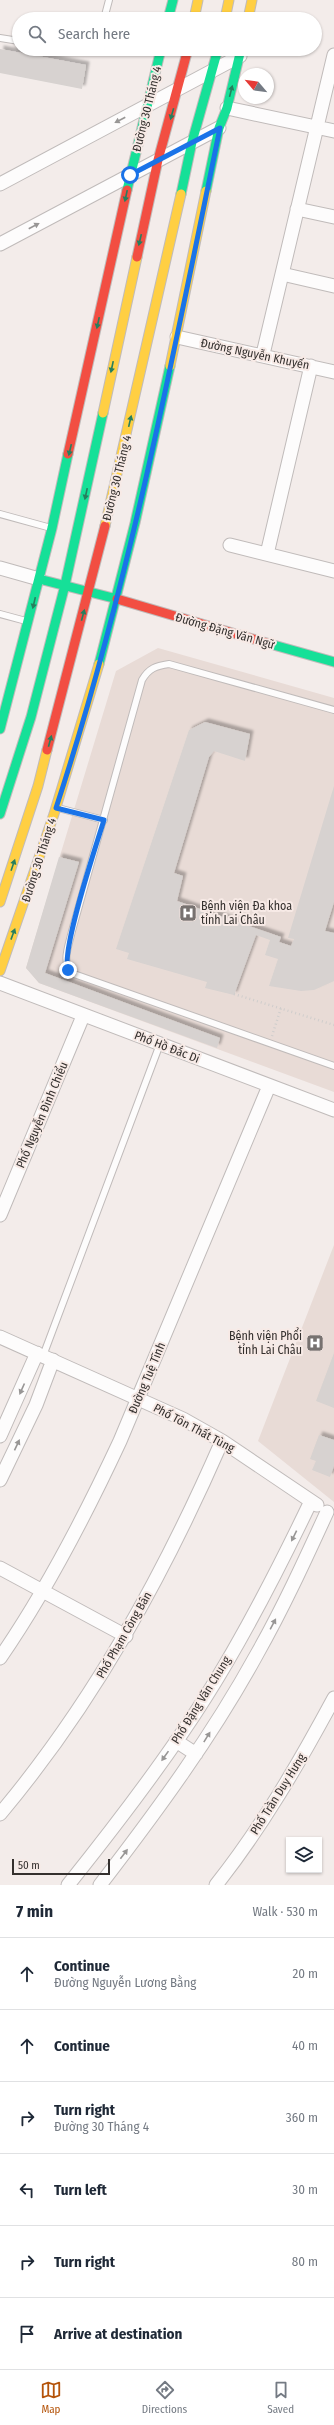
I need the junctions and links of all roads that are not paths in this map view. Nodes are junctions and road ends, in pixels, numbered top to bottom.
1 (109, 0) edge
2 (173, 0) edge
3 (198, 0) edge
4 (229, 0) edge
5 (252, 0) edge
6 (106, 12) edge
7 (170, 12) edge
8 (195, 12) edge
9 (226, 12) edge
10 (249, 12) edge
11 (0, 38) edge
12 (12, 40) edge
13 (334, 55) edge
14 (159, 56) edge
15 (186, 56) edge
16 (217, 56) edge
17 (236, 56) edge
18 (240, 56) edge
19 (214, 70) junction
20 (179, 88) junction
21 (148, 105) junction
22 (227, 108) junction
23 (220, 128) junction
24 (316, 128) junction
25 (334, 131) edge
26 (192, 142) junction
27 (158, 160) junction
28 (130, 175) junction
29 (0, 184) edge
30 (297, 209) junction
31 (334, 217) edge
32 (0, 244) edge
33 (282, 274) junction
34 (334, 286) edge
35 (177, 337) junction
36 (263, 354) junction
37 (311, 366) junction
38 (334, 372) edge
39 (0, 514) edge
40 (52, 528) junction
41 (230, 545) dead end
42 (267, 554) junction
43 (0, 568) edge
44 (334, 571) edge
45 (39, 579) junction
46 (65, 585) junction
47 (89, 591) junction
48 (116, 599) junction
49 (0, 614) edge
50 (29, 622) junction
51 (334, 662) edge
52 (334, 710) edge
53 (0, 729) edge
54 (56, 808) junction
55 (0, 814) edge
56 (104, 820) junction
57 (0, 902) edge
58 (0, 971) edge
59 (0, 983) edge
60 (83, 1016) junction
61 (160, 1044) junction
62 (334, 1066) edge
63 (269, 1086) junction
64 (334, 1110) edge
65 (0, 1215) edge
66 (0, 1337) edge
67 (45, 1356) junction
68 (139, 1399) junction
69 (0, 1436) edge
70 (222, 1440) junction
71 (0, 1480) edge
72 (311, 1501) junction
73 (331, 1515) edge
74 (0, 1568) edge
75 (42, 1591) junction
76 (126, 1636) junction
77 (0, 1658) edge
78 (334, 1698) edge
79 (176, 1741) junction
80 (196, 1754) junction
81 (0, 1814) edge
82 (68, 1885) edge
83 (100, 1885) edge
84 (216, 1885) edge

1 - 6 lane
2 - 7 main road
3 - 8 main road
4 - 9 main road
5 - 10 main road
11 - 12 lane
13 - 24 street
14 - 21 main road, Đường 30 Tháng 4
15 - 20 main road, Đường 30 Tháng 4
16 - 19 main road, Đường 30 Tháng 4
17 - 19 street
22 -> 18 main road, Đường 30 Tháng 4
19 - 20 street
19 - 26 main road, Đường 30 Tháng 4
20 - 21 street
20 -> 27 main road, Đường 30 Tháng 4
21 - 28 main road, Đường 30 Tháng 4
21 -> 29 street
22 - 23 main road, Đường 30 Tháng 4
22 - 24 street
23 - 26 street
23 - 35 main road, Đường 30 Tháng 4
24 - 25 street
24 - 30 street
26 - 27 street
47 -> 26 main road, Đường 30 Tháng 4
27 - 28 street
27 -> 46 main road, Đường 30 Tháng 4
32 -> 28 street
28 -> 40 main road, Đường 30 Tháng 4
30 - 31 street
30 - 33 street
33 - 34 street
33 - 36 street
35 - 36 street, Đường Nguyễn Khuyến
35 - 48 main road, Đường 30 Tháng 4
36 - 37 street, Đường Nguyễn Khuyến
37 - 38 street, Đường Nguyễn Khuyến
37 - 42 street
39 - 40 lane
40 - 45 main road, Đường 30 Tháng 4
41 - 42 street
42 - 44 street
43 - 45 street
45 - 46 main road, Đường Đặng Văn Ngữ
45 -> 50 main road, Đường 30 Tháng 4
46 - 47 main road, Đường Đặng Văn Ngữ
46 - 55 main road, Đường 30 Tháng 4
47 - 48 main road, Đường Đặng Văn Ngữ
57 -> 47 main road, Đường 30 Tháng 4
48 - 51 main road, Đường Đặng Văn Ngữ
48 - 54 main road, Đường 30 Tháng 4
49 - 50 lane
50 - 53 main road, Đường 30 Tháng 4
52 - 56 lane
54 - 56 lane
58 -> 54 main road, Đường 30 Tháng 4
56 - 62 lane
59 - 60 street, Phố Hồ Đắc Di
60 - 61 street, Phố Hồ Đắc Di
60 - 65 street, Phố Nguyễn Đình Chiểu
61 - 63 street, Phố Hồ Đắc Di
61 - 67 lane
63 - 64 street, Phố Hồ Đắc Di
63 - 68 street, Đường Tuệ Tĩnh
66 - 67 street, Phố Tôn Thất Tùng
67 - 68 street, Phố Tôn Thất Tùng
67 -> 69 street
71 -> 67 street
68 - 70 street, Phố Tôn Thất Tùng
68 - 75 street, Đường Tuệ Tĩnh
70 - 72 street, Phố Tôn Thất Tùng
70 - 76 street, Phố Phạm Công Bân
72 - 73 street, Phố Tôn Thất Tùng
72 -> 79 street, Phố Đặng Văn Chung
80 -> 73 street, Phố Đặng Văn Chung
74 - 75 street
75 - 76 street
75 - 77 street, Đường Tuệ Tĩnh
76 - 81 street, Phố Phạm Công Bân
78 - 84 street, Phố Trần Duy Hưng
79 - 80 street
79 -> 82 street, Phố Đặng Văn Chung
83 -> 80 street, Phố Đặng Văn Chung

